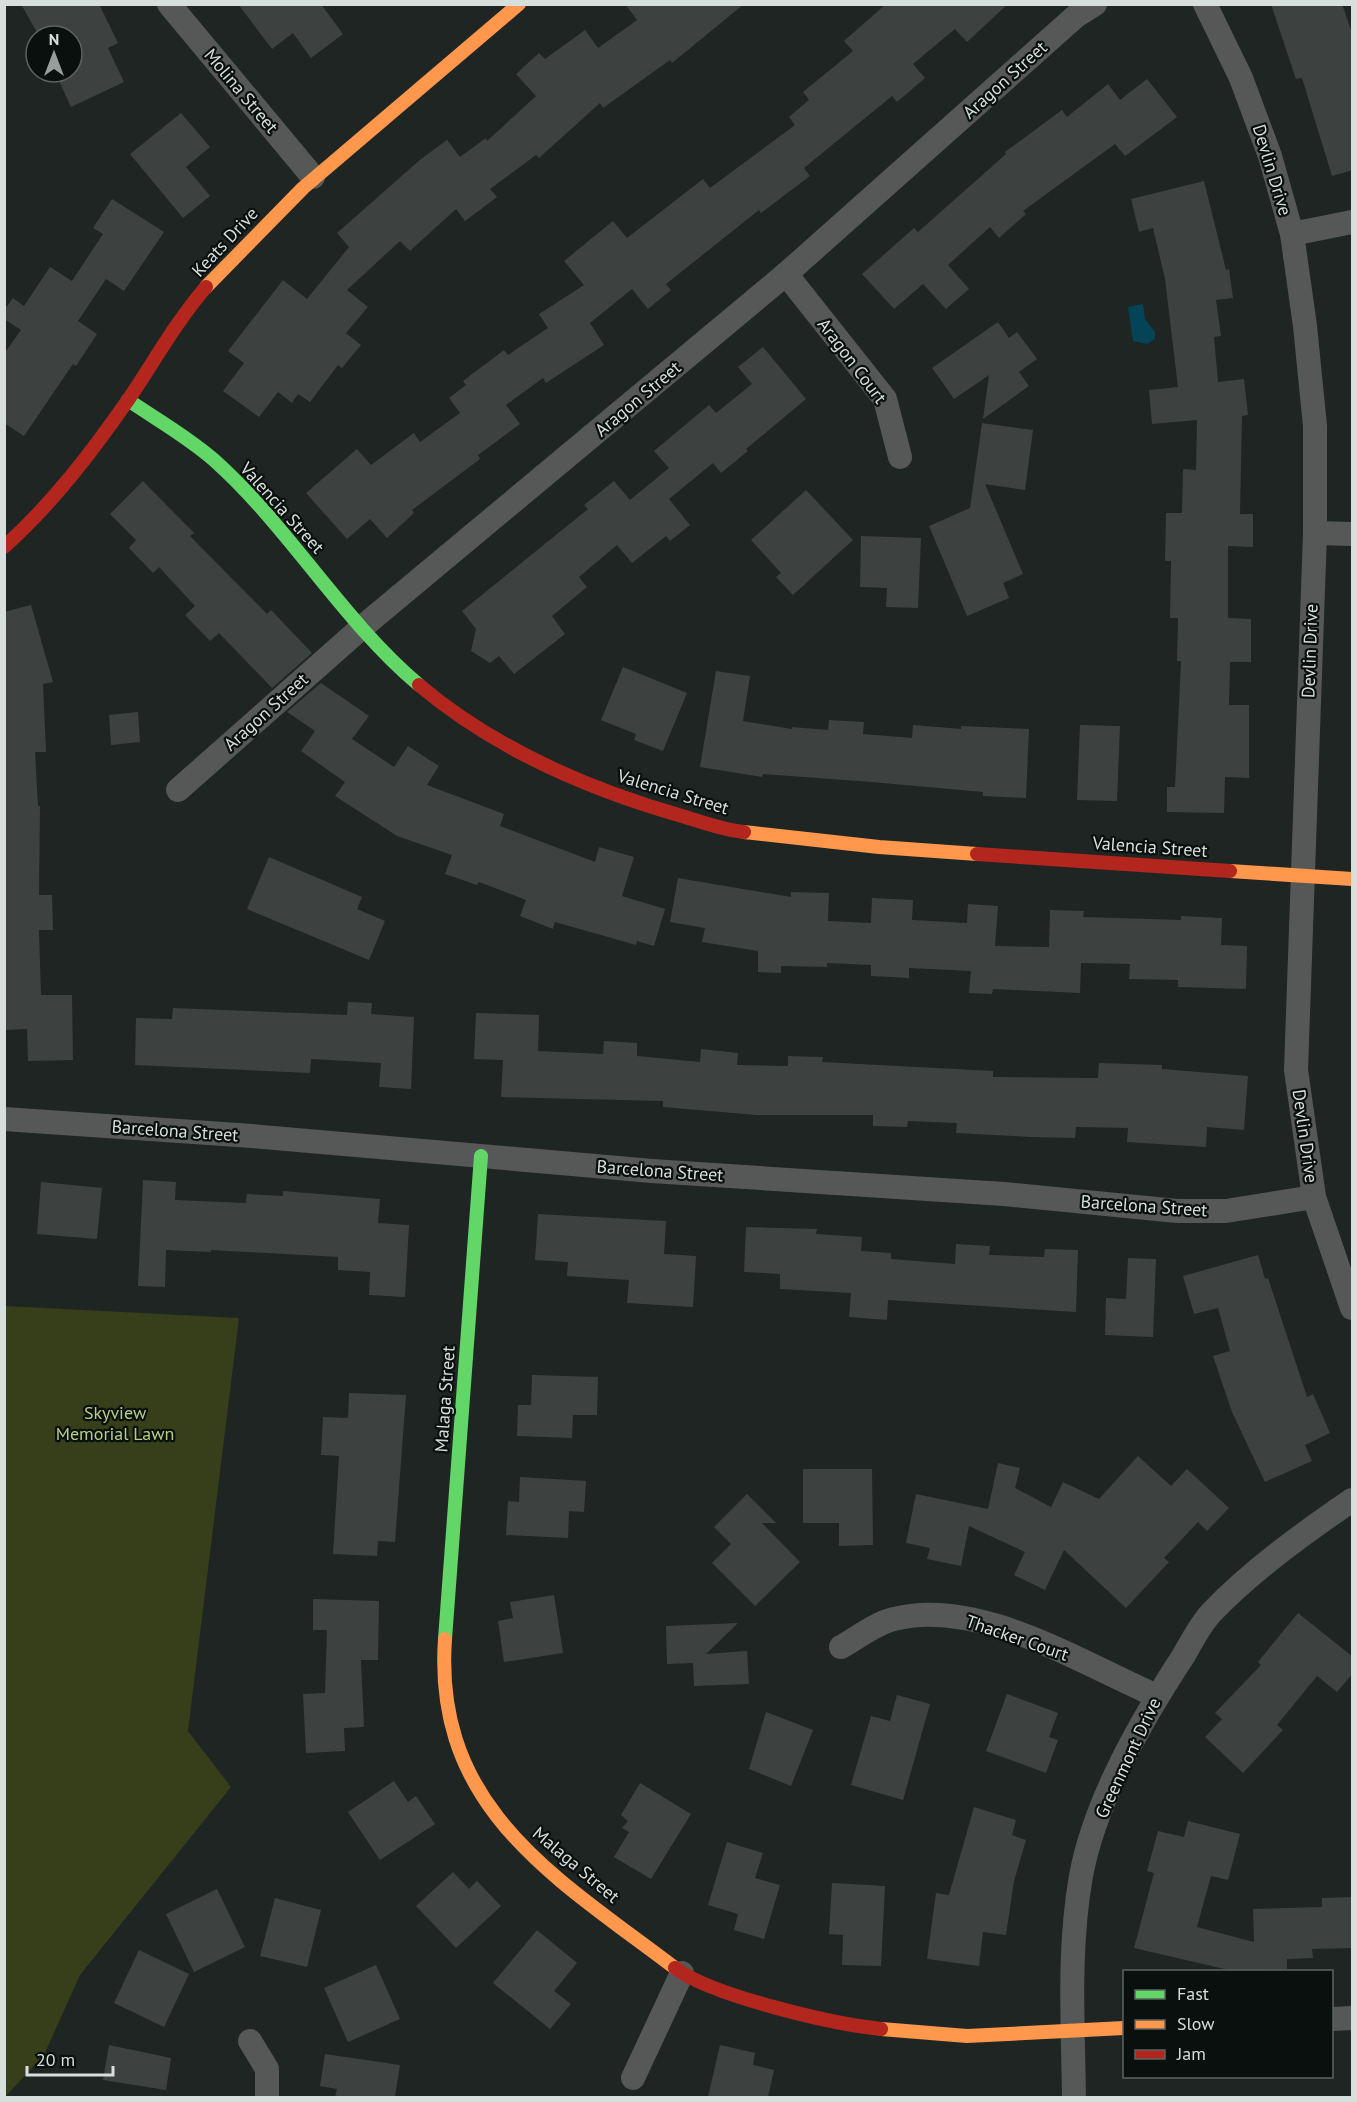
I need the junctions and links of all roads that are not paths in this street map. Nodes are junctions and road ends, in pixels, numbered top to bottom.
1 (169, 4) edge
2 (519, 4) edge
3 (1095, 4) edge
4 (1205, 4) edge
5 (313, 177) junction
6 (1353, 222) edge
7 (1292, 234) junction
8 (786, 274) junction
9 (128, 400) junction
10 (900, 457) dead end
11 (1314, 533) junction
12 (1353, 534) edge
13 (4, 547) edge
14 (360, 629) junction
15 (178, 790) dead end
16 (1303, 876) junction
17 (1353, 879) edge
18 (4, 1119) edge
19 (481, 1156) junction
20 (1314, 1197) junction
21 (1353, 1308) edge
22 (1353, 1500) edge
23 (841, 1647) dead end
24 (1157, 1696) junction
25 (682, 1973) junction
26 (1353, 2018) edge
27 (1333, 2019) edge
28 (1123, 2028) edge
29 (1073, 2030) junction
30 (250, 2041) dead end
31 (633, 2078) dead end
32 (267, 2097) edge
33 (1074, 2097) edge

1 - 5 street, Molina Street
2 - 5 street, Keats Drive
3 - 8 street, Aragon Street
4 - 7 street, Devlin Drive
5 - 9 street, Keats Drive
6 - 7 street
7 - 11 street, Devlin Drive
8 - 10 street, Aragon Court
8 - 14 street, Aragon Street
9 - 13 street, Keats Drive
9 - 14 street, Valencia Street
11 - 12 street
11 - 16 street, Devlin Drive
14 - 15 street, Aragon Street
14 - 16 street, Valencia Street
16 - 17 street, Valencia Street
16 - 20 street, Devlin Drive
18 - 19 street, Barcelona Street
19 - 20 street, Barcelona Street
19 - 25 street, Malaga Street
20 - 21 street, Devlin Drive
22 - 24 street, Greenmont Drive
23 - 24 street, Thacker Court
24 - 29 street, Greenmont Drive
25 - 29 street, Malaga Street
25 - 31 street
26 - 27 street
28 - 29 street, Malaga Street
29 - 33 street, Greenmont Drive
30 - 32 street

